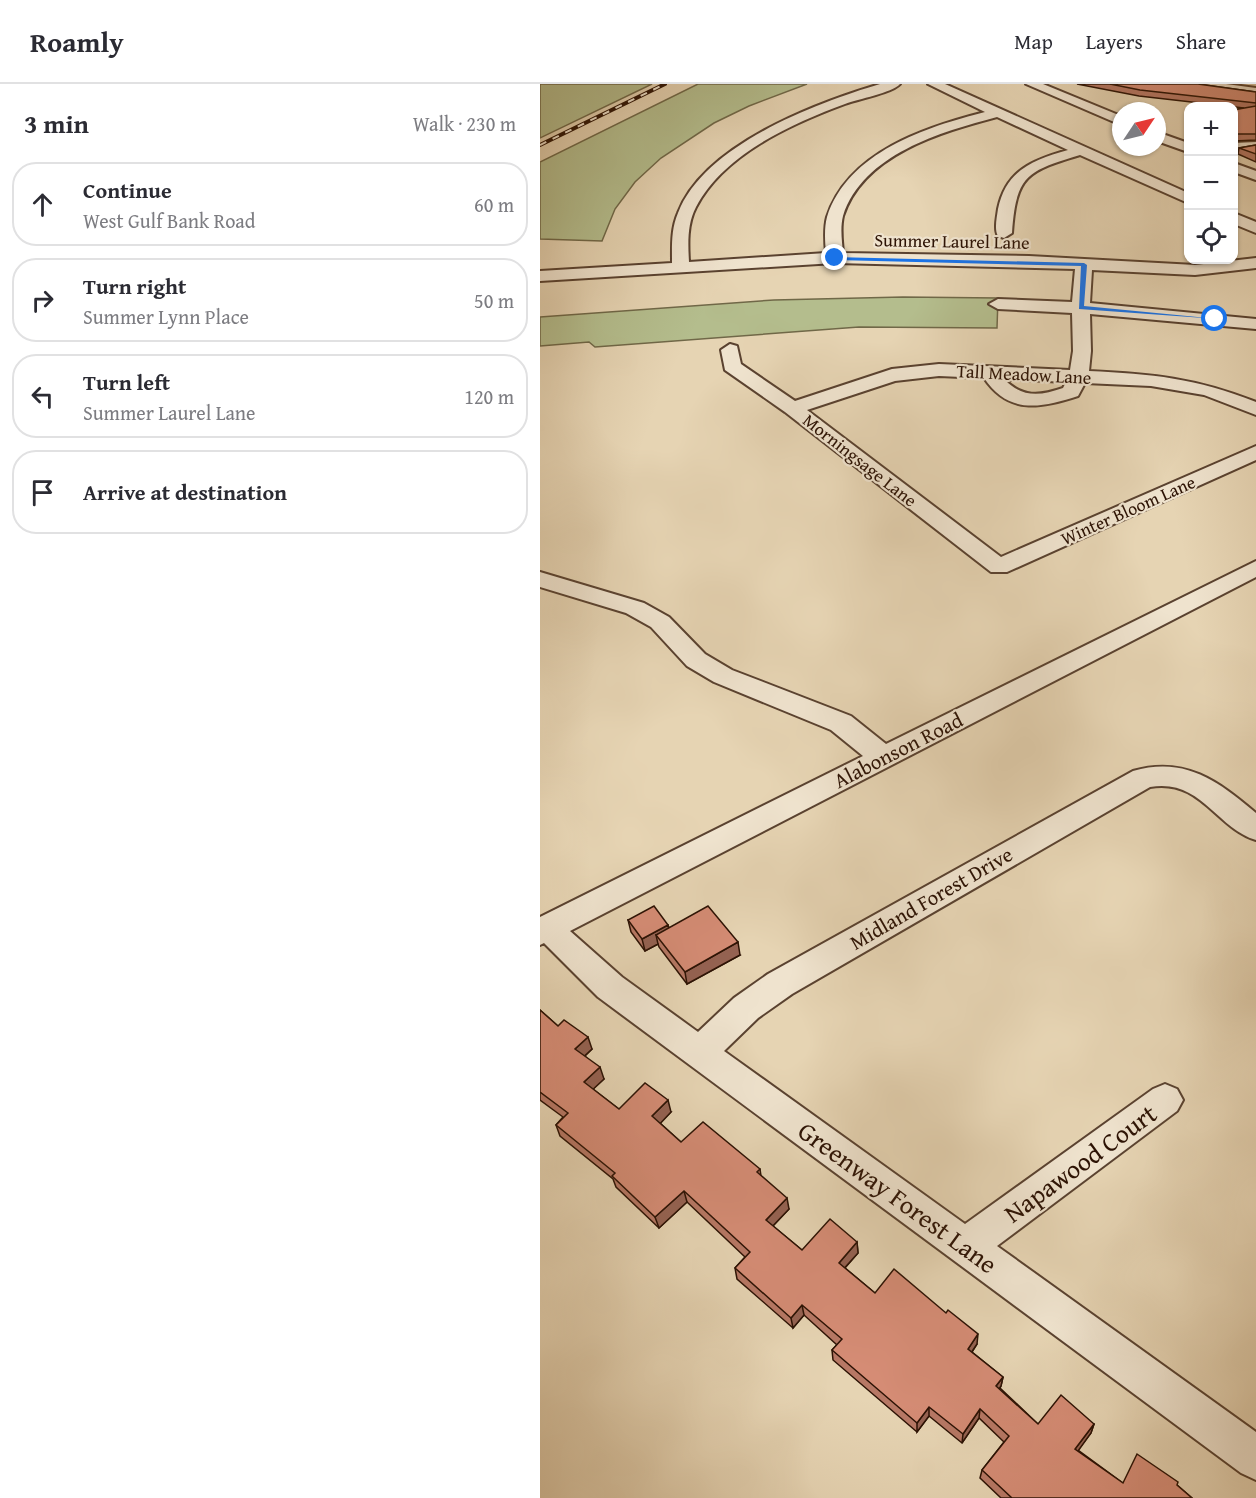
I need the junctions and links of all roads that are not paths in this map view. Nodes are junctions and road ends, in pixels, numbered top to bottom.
1 (894, 84) edge
2 (933, 84) edge
3 (1032, 84) edge
4 (1197, 84) edge
5 (1256, 92) edge
6 (998, 113) junction
7 (1103, 113) junction
8 (1112, 117) edge
9 (1081, 119) dead end
10 (1060, 125) dead end
11 (1039, 130) junction
12 (1166, 139) edge
13 (1184, 146) edge
14 (1256, 146) edge
15 (1238, 147) edge
16 (1082, 150) junction
17 (1238, 169) edge
18 (1256, 176) edge
19 (1184, 197) edge
20 (1184, 199) edge
21 (1167, 202) dead end
22 (1238, 220) edge
23 (1256, 228) edge
24 (1004, 232) dead end
25 (835, 258) junction
26 (1256, 263) edge
27 (1084, 265) junction
28 (681, 266) junction
29 (540, 276) edge
30 (998, 311) dead end
31 (1083, 315) junction
32 (1256, 324) edge
33 (1256, 341) edge
34 (729, 350) dead end
35 (1080, 377) junction
36 (792, 408) junction
37 (1256, 409) edge
38 (1256, 452) edge
39 (999, 567) joint
40 (540, 579) edge
41 (1248, 580) edge
42 (883, 757) junction
43 (1256, 829) edge
44 (544, 930) edge
45 (700, 1051) junction
46 (1166, 1100) dead end
47 (965, 1247) junction
48 (1256, 1458) edge

1 - 28 street
2 - 6 street
3 - 7 street
4 - 5 street
6 - 11 street
6 - 25 street
7 - 8 street
7 - 9 street
10 - 11 street
11 - 16 street
12 - 13 street
14 - 15 street
16 - 19 street
16 - 24 street
17 - 18 street
20 - 21 street
22 - 23 street
25 - 27 street, Summer Laurel Lane
25 - 28 street, Summer Laurel Lane
26 - 27 street, Summer Laurel Lane
27 - 31 street
28 - 29 street, Summer Laurel Lane
30 - 31 street
31 - 32 street
31 - 33 street
31 - 35 street
34 - 36 street, Morningsage Lane
35 - 36 street, Tall Meadow Lane
35 - 37 street, Tall Meadow Lane
36 - 39 street, Morningsage Lane
38 - 39 street, Winter Bloom Lane
40 - 42 street
41 - 42 street, Alabonson Road
42 - 44 street, Alabonson Road
43 - 45 street, Midland Forest Drive
44 - 45 street, Greenway Forest Lane
45 - 47 street, Greenway Forest Lane
46 - 47 street, Napawood Court
47 - 48 street, Greenway Forest Lane

